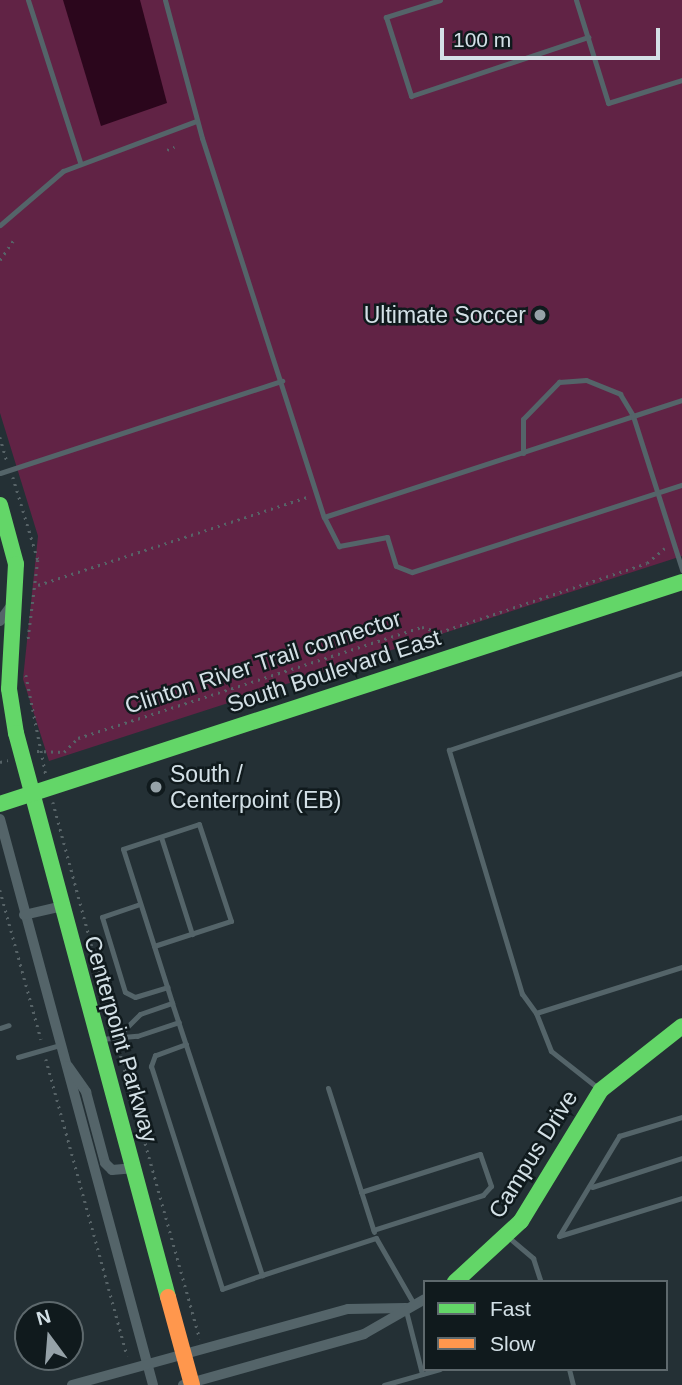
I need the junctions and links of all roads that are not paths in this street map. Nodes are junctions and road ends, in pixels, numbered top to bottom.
1 (28, 0) edge
2 (165, 0) edge
3 (440, 0) edge
4 (576, 0) edge
5 (588, 37) junction
6 (682, 80) edge
7 (196, 121) junction
8 (80, 162) junction
9 (0, 225) edge
10 (282, 381) junction
11 (682, 400) edge
12 (633, 416) junction
13 (523, 453) junction
14 (0, 473) edge
15 (682, 485) edge
16 (659, 492) junction
17 (0, 505) edge
18 (324, 517) junction
19 (682, 570) edge
20 (682, 582) edge
21 (11, 606) junction
22 (0, 621) edge
23 (682, 673) edge
24 (5, 705) edge
25 (30, 794) junction
26 (0, 804) edge
27 (0, 819) edge
28 (161, 837) junction
29 (140, 904) junction
30 (59, 907) junction
31 (24, 915) junction
32 (191, 934) junction
33 (154, 946) junction
34 (682, 967) edge
35 (167, 987) junction
36 (172, 1003) junction
37 (536, 1013) junction
38 (179, 1022) junction
39 (9, 1025) dead end
40 (682, 1026) edge
41 (0, 1028) edge
42 (120, 1034) junction
43 (99, 1039) junction
44 (186, 1044) junction
45 (60, 1045) junction
46 (18, 1057) dead end
47 (63, 1058) junction
48 (328, 1088) dead end
49 (601, 1090) junction
50 (682, 1117) edge
51 (682, 1158) edge
52 (135, 1168) junction
53 (592, 1187) junction
54 (361, 1192) junction
55 (682, 1198) edge
56 (373, 1230) junction
57 (508, 1237) junction
58 (376, 1238) junction
59 (262, 1275) junction
60 (457, 1280) edge
61 (540, 1280) edge
62 (423, 1300) edge
63 (410, 1306) junction
64 (185, 1354) junction
65 (147, 1364) junction
66 (433, 1371) edge
67 (422, 1374) junction
68 (189, 1384) edge
69 (72, 1385) edge
70 (153, 1385) edge
71 (384, 1385) edge

1 - 8 lane
2 - 7 lane
3 - 5 lane
4 - 5 lane
5 - 6 lane
7 - 8 lane
7 - 10 lane
8 - 9 lane
10 - 14 lane
10 - 18 lane
11 - 12 lane
12 - 13 lane
12 - 13 lane
12 - 16 lane
13 - 18 lane
15 - 16 lane
16 - 18 lane
16 - 19 lane
17 - 21 street, Centerpoint Parkway
20 - 25 street, South Boulevard East
21 - 22 street, Centerpoint Parkway
21 - 24 street, Centerpoint Parkway
23 - 37 lane
24 - 25 street, Centerpoint Parkway
25 - 26 street, South Boulevard East
25 - 30 street, Centerpoint Parkway
27 - 31 street
28 - 29 lane
28 - 32 lane
28 - 32 lane
29 - 33 lane
29 - 35 lane
30 - 31 street
30 - 43 street, Centerpoint Parkway
31 - 45 street
32 - 33 lane
33 - 35 lane
34 - 37 lane
35 - 36 lane
36 - 38 lane
36 - 42 lane
37 - 49 lane
38 - 42 lane
38 - 44 lane
39 - 41 lane
40 - 49 street, Campus Drive
42 - 43 lane
43 - 52 street, Centerpoint Parkway
44 - 59 lane
44 - 59 lane
45 - 46 lane
45 - 47 street
47 - 52 street
47 - 65 street
48 - 54 lane
49 - 57 street, Campus Drive
50 - 53 lane
51 - 53 lane
52 - 64 street, Centerpoint Parkway
53 - 55 lane
54 - 56 lane
54 - 56 lane
56 - 58 lane
57 - 60 street, Campus Drive
57 - 61 lane
58 - 59 lane
58 - 63 lane
62 - 63 street
63 - 64 street
63 - 67 lane
63 - 68 street
64 - 65 street
64 - 68 street, Centerpoint Parkway
65 - 69 street
65 - 70 street
66 - 67 lane
67 - 71 lane

